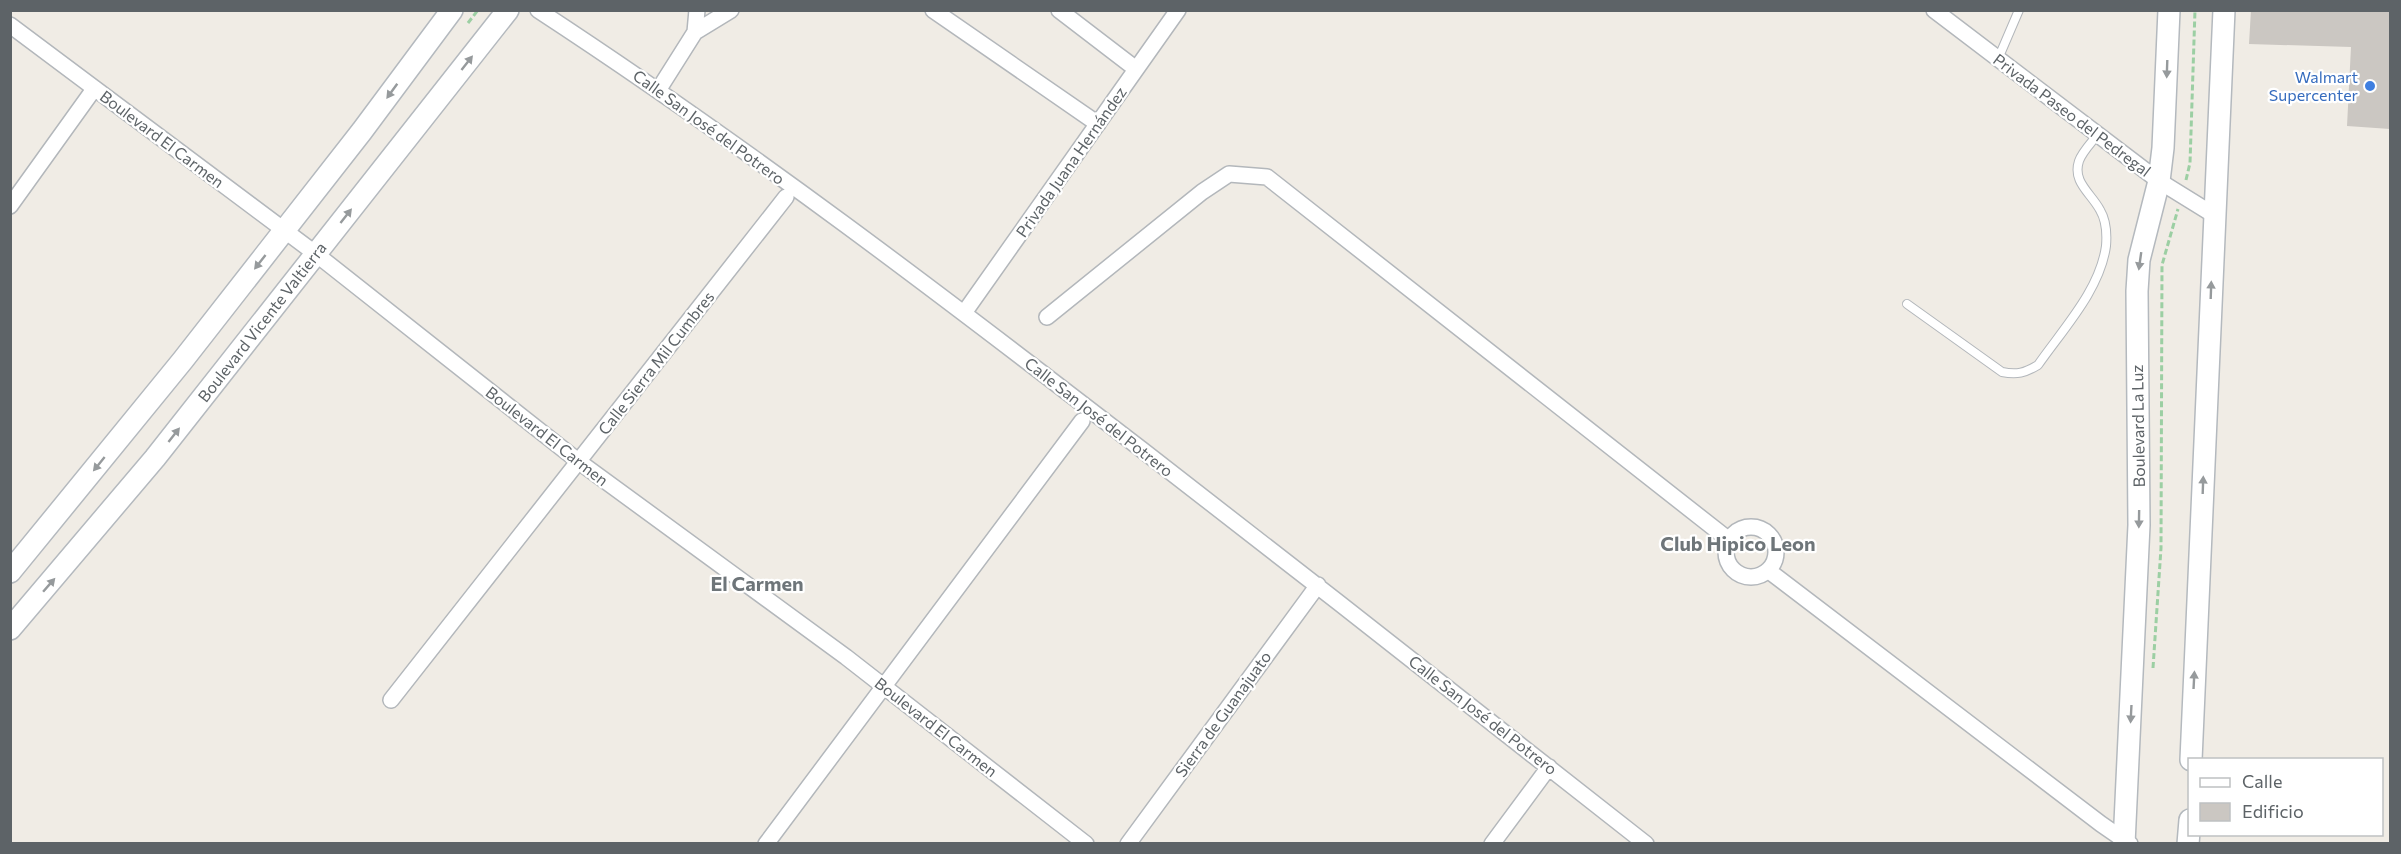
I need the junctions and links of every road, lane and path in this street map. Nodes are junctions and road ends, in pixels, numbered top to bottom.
1 (452, 10) edge
2 (508, 10) edge
3 (538, 10) edge
4 (697, 10) edge
5 (731, 10) edge
6 (933, 10) edge
7 (1059, 10) edge
8 (1178, 10) edge
9 (1934, 10) edge
10 (2019, 10) edge
11 (2169, 10) edge
12 (2195, 10) edge
13 (2224, 10) edge
14 (10, 25) edge
15 (695, 32) junction
16 (1998, 59) junction
17 (1136, 69) junction
18 (94, 89) junction
19 (659, 89) junction
20 (1098, 124) junction
21 (2098, 134) junction
22 (2159, 181) junction
23 (2181, 196) junction
24 (786, 197) dead end
25 (10, 206) edge
26 (2214, 215) junction
27 (285, 230) junction
28 (316, 254) junction
29 (1907, 304) dead end
30 (964, 313) junction
31 (1047, 317) dead end
32 (1082, 421) dead end
33 (578, 462) junction
34 (1729, 540) junction
35 (1769, 570) junction
36 (10, 572) edge
37 (1318, 585) junction
38 (10, 629) edge
39 (2152, 678) dead end
40 (884, 686) junction
41 (391, 700) dead end
42 (2191, 758) edge
43 (1549, 767) junction
44 (2126, 842) edge
45 (766, 843) edge
46 (1086, 843) edge
47 (1128, 843) edge
48 (1492, 843) edge
49 (1646, 843) edge

1 -> 27 main road
28 -> 2 main road, Boulevard Vicente Valtierra
3 - 19 street, Calle San José del Potrero
4 - 15 street
5 - 15 street
6 - 20 street
7 - 17 street
8 - 17 street, Privada Juana Hernández
9 - 16 street, Privada Paseo del Pedregal
10 - 16 lane
11 -> 22 main road, Boulevard La Luz
12 - 23 path
13 - 26 main road
14 - 18 street, Boulevard El Carmen
15 - 19 street
16 - 21 street, Privada Paseo del Pedregal
17 - 20 street, Privada Juana Hernández
18 - 25 street
18 - 27 street, Boulevard El Carmen
19 - 30 street, Calle San José del Potrero
20 - 30 street, Privada Juana Hernández
21 - 22 street, Privada Paseo del Pedregal
21 - 29 lane
22 - 23 street, Privada Paseo del Pedregal
22 -> 44 main road, Boulevard La Luz
23 - 26 street, Privada Paseo del Pedregal
23 - 39 path
24 - 33 street, Calle Sierra Mil Cumbres
42 -> 26 main road
27 - 28 street, Boulevard El Carmen
27 -> 36 main road
28 - 33 street, Boulevard El Carmen
38 -> 28 main road, Boulevard Vicente Valtierra
30 - 37 street, Calle San José del Potrero
31 - 34 street
32 - 40 street
33 - 40 street, Boulevard El Carmen
33 - 41 street, Calle Sierra Mil Cumbres
34 - 35 street
34 - 35 street
35 - 44 street
37 - 43 street, Calle San José del Potrero
37 - 47 street, Sierra de Guanajuato
40 - 45 street
40 - 46 street, Boulevard El Carmen
43 - 48 street
43 - 49 street, Calle San José del Potrero

